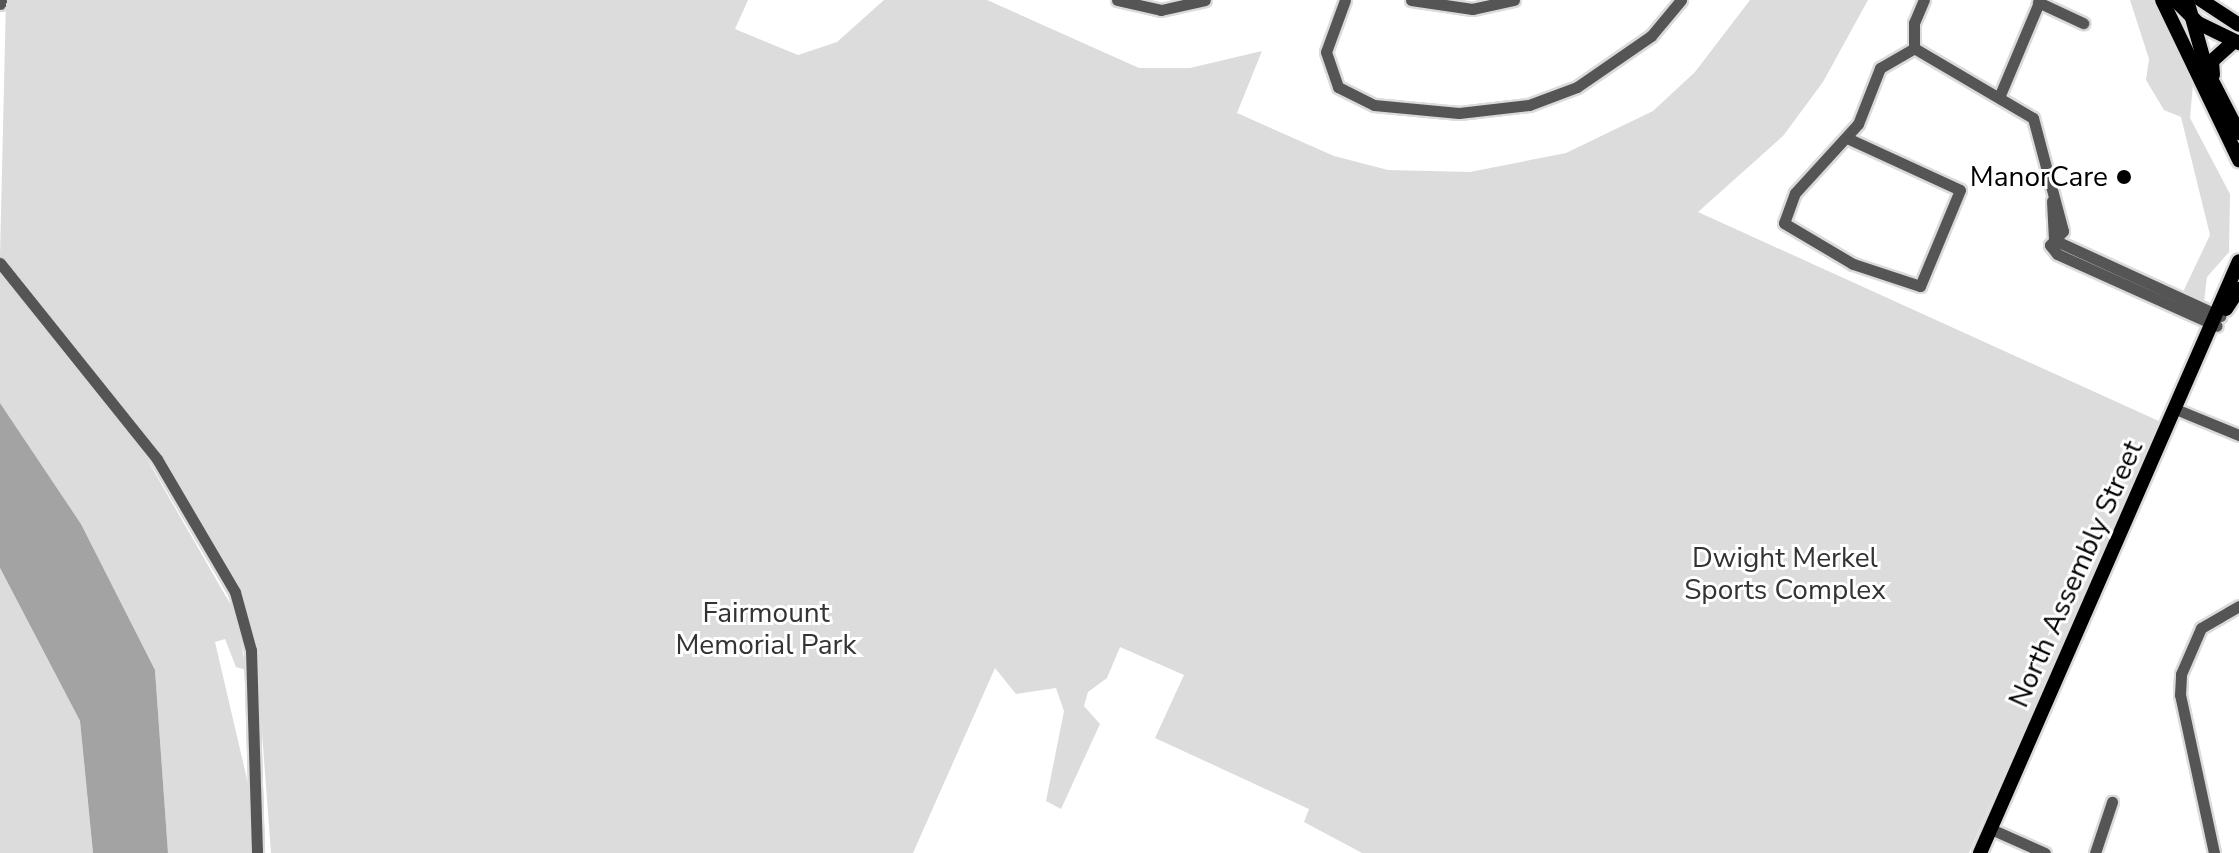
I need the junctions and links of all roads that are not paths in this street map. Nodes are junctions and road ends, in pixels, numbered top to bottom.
1 (1117, 0) edge
2 (1205, 0) edge
3 (1345, 0) edge
4 (1411, 0) edge
5 (1514, 0) edge
6 (1681, 0) edge
7 (1924, 0) edge
8 (2162, 0) edge
9 (2175, 0) edge
10 (2187, 0) edge
11 (2201, 0) edge
12 (2039, 1) edge
13 (2083, 23) dead end
14 (2198, 23) junction
15 (2239, 25) edge
16 (2237, 42) edge
17 (1914, 48) junction
18 (2213, 83) junction
19 (2000, 95) junction
20 (2239, 133) edge
21 (1847, 138) junction
22 (2239, 160) edge
23 (2239, 261) edge
24 (0, 263) edge
25 (2239, 289) edge
26 (2219, 321) junction
27 (2178, 410) junction
28 (2239, 435) edge
29 (2239, 606) edge
30 (2112, 802) dead end
31 (1991, 829) junction
32 (257, 853) edge
33 (1980, 853) edge
34 (2045, 853) edge
35 (2095, 853) edge
36 (2214, 853) edge

1 - 2 street
3 - 6 street
4 - 5 street
7 - 17 street
8 - 22 main road
9 - 14 main road
10 - 14 main road
11 - 15 main road
12 - 13 street
12 - 19 street
14 - 16 main road
14 - 18 main road
16 - 18 main road
17 - 19 street
17 - 21 street
18 - 20 main road
19 - 26 street
21 - 21 street
23 - 26 main road, North Assembly Street
24 - 32 street
25 - 26 main road, North Assembly Street
26 - 27 main road, North Assembly Street
27 - 28 street
27 - 31 main road, North Assembly Street
29 - 36 street
30 - 35 street
31 - 33 main road, North Assembly Street
31 - 34 street

